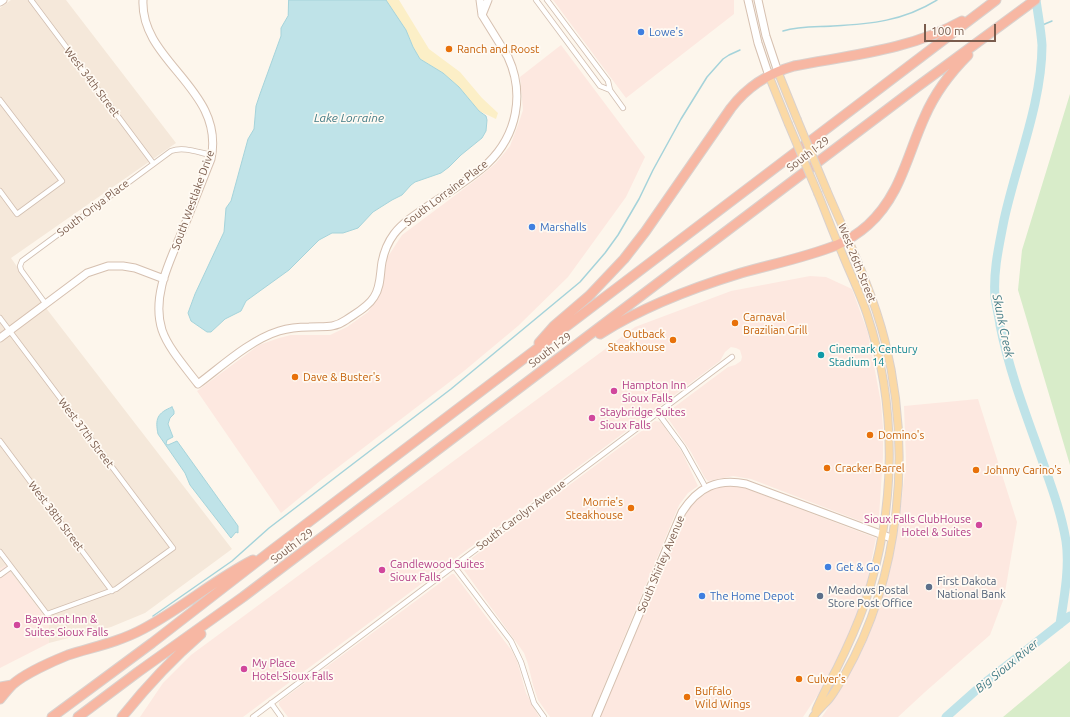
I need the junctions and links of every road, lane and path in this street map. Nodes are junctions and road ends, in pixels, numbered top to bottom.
1 (3, 0) edge
2 (30, 0) edge
3 (143, 0) edge
4 (480, 0) edge
5 (488, 0) edge
6 (536, 0) edge
7 (547, 0) edge
8 (748, 0) edge
9 (758, 0) edge
10 (996, 0) edge
11 (1035, 0) edge
12 (0, 2) edge
13 (482, 15) junction
14 (1008, 20) junction
15 (778, 72) junction
16 (768, 76) junction
17 (610, 90) junction
18 (0, 100) edge
19 (623, 108) dead end
20 (212, 155) junction
21 (153, 163) junction
22 (0, 191) edge
23 (847, 240) junction
24 (838, 245) junction
25 (164, 278) junction
26 (45, 303) junction
27 (0, 318) edge
28 (9, 331) junction
29 (0, 338) edge
30 (732, 357) dead end
31 (526, 358) junction
32 (554, 362) junction
33 (198, 384) joint
34 (658, 413) junction
35 (0, 442) edge
36 (706, 488) junction
37 (882, 534) junction
38 (891, 538) junction
39 (272, 550) junction
40 (0, 552) edge
41 (454, 566) junction
42 (11, 567) junction
43 (0, 575) edge
44 (112, 590) junction
45 (243, 598) junction
46 (12, 685) junction
47 (0, 687) edge
48 (0, 699) edge
49 (271, 703) junction
50 (814, 716) edge
51 (52, 717) edge
52 (78, 717) edge
53 (122, 717) edge
54 (253, 717) edge
55 (282, 717) edge
56 (544, 717) edge
57 (596, 717) edge

1 - 12 street
2 - 21 street, West 34th Street
3 - 20 street, South Westlake Drive
4 - 13 street, South Lorraine Place
5 - 13 street
6 - 17 street
7 - 17 street
8 - 16 street, West 26th Street
9 - 15 street, West 26th Street
10 - 15 highway
10 - 31 highway, South I-29
11 - 14 highway, South I-29
13 - 33 street, South Lorraine Place
14 - 23 highway
14 - 32 highway, South I-29
15 - 16 highway
15 - 23 main road, West 26th Street, bridge
16 - 24 main road, West 26th Street, bridge
16 - 31 highway
17 - 19 street
18 - 22 street
20 - 21 street, South Oriya Place
20 - 25 street, South Westlake Drive
21 - 26 street, South Oriya Place
23 - 24 highway
23 - 38 main road, West 26th Street
24 - 32 highway
24 - 37 main road, West 26th Street
25 - 26 street
25 - 33 street, South Westlake Drive
26 - 28 street
27 - 28 street, West 37th Street
28 - 29 street
28 - 44 street, West 37th Street
30 - 34 street, South Carolyn Avenue
31 - 39 highway, South I-29
32 - 45 highway, South I-29
34 - 36 street
34 - 41 street, South Carolyn Avenue
35 - 44 street, West 38th Street
36 - 37 street, South Shirley Avenue
36 - 57 street, South Shirley Avenue
37 - 38 street, South Shirley Avenue
37 - 50 main road, West 26th Street
38 - 50 main road, West 26th Street
39 - 46 highway
39 - 51 highway, South I-29
40 - 42 street
41 - 49 street, South Carolyn Avenue
41 - 56 street
42 - 43 street
42 - 44 street
45 - 52 highway, South I-29
45 - 53 highway
46 - 47 highway
46 - 48 highway
49 - 54 street, South Carolyn Avenue
49 - 55 street

